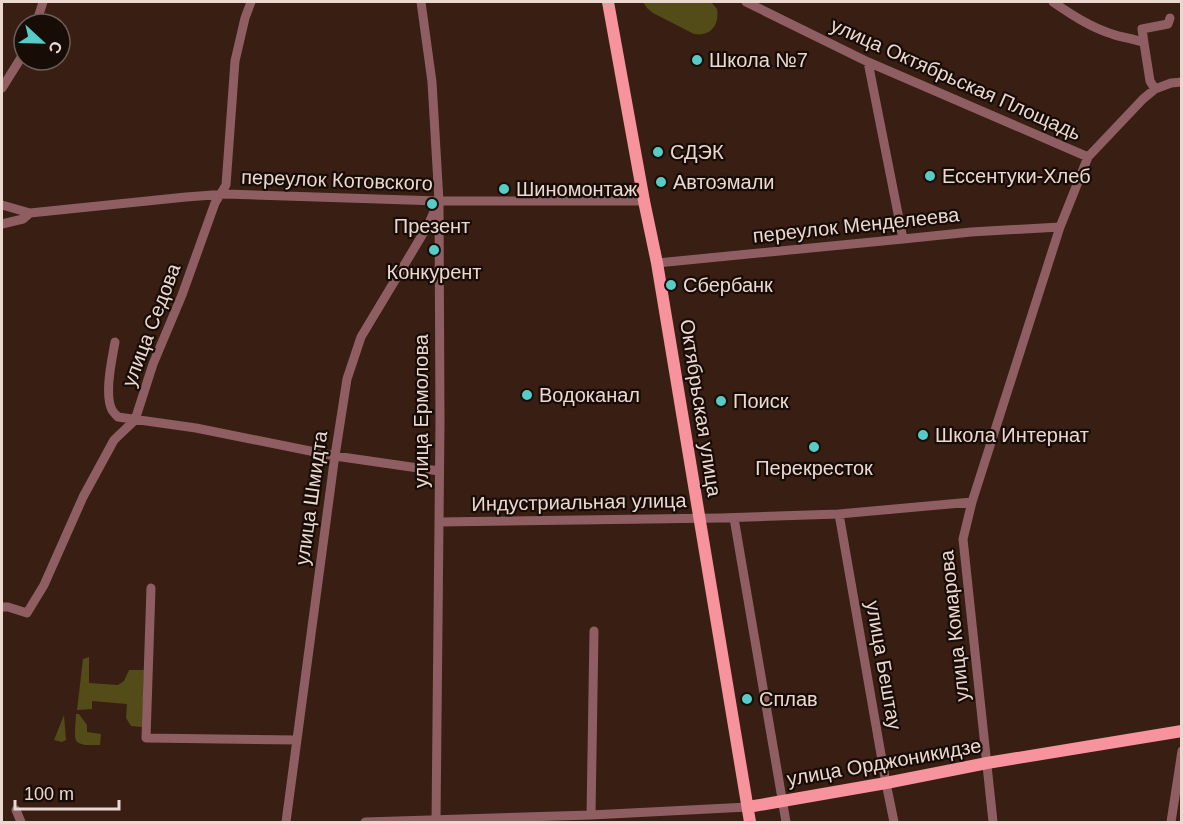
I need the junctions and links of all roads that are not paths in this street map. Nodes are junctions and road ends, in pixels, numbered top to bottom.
1 (251, 2) edge
2 (421, 2) edge
3 (608, 2) edge
4 (746, 2) edge
5 (1053, 2) edge
6 (1170, 18) dead end
7 (1144, 43) junction
8 (868, 62) junction
9 (12, 72) edge
10 (1182, 82) edge
11 (2, 88) edge
12 (1155, 89) junction
13 (1088, 157) junction
14 (219, 195) junction
15 (439, 201) junction
16 (644, 201) junction
17 (2, 205) edge
18 (30, 213) junction
19 (2, 224) edge
20 (1060, 227) junction
21 (903, 239) junction
22 (657, 263) junction
23 (114, 342) dead end
24 (135, 420) junction
25 (335, 456) junction
26 (439, 471) junction
27 (972, 502) junction
28 (839, 514) junction
29 (699, 518) junction
30 (734, 518) junction
31 (439, 522) junction
32 (152, 588) dead end
33 (2, 607) edge
34 (594, 631) dead end
35 (1182, 731) edge
36 (297, 740) junction
37 (1182, 751) edge
38 (987, 763) junction
39 (886, 783) junction
40 (782, 801) junction
41 (748, 807) junction
42 (16, 810) dead end
43 (591, 815) junction
44 (21, 822) edge
45 (286, 822) edge
46 (365, 822) edge
47 (435, 822) edge
48 (750, 822) edge
49 (786, 822) edge
50 (894, 822) edge
51 (993, 822) edge
52 (1171, 822) edge

1 - 14 street, улица Седова
2 - 15 street, улица Ермолова
3 - 16 main road, Октябрьская улица
4 - 8 street, улица Октябрьская Площадь
5 - 7 street
6 - 7 street
7 - 12 street
8 - 13 street, улица Октябрьская Площадь
8 - 21 street
9 - 11 street
10 - 12 street
12 - 13 street
13 - 20 street, улица Комарова
14 - 15 street, переулок Котовского
14 - 18 street, переулок Котовского
14 - 24 street, улица Седова
15 - 16 street, переулок Котовского
15 - 25 street, улица Шмидта
15 - 26 street, улица Ермолова
16 - 22 main road, Октябрьская улица
17 - 18 street, переулок Котовского
18 - 19 street, переулок Котовского
20 - 21 street, переулок Менделеева
20 - 27 street, улица Комарова
21 - 22 street, переулок Менделеева
22 - 29 main road, Октябрьская улица
23 - 24 street
24 - 25 street
24 - 33 street, улица Седова
25 - 26 street
25 - 36 street, улица Шмидта
26 - 31 street, улица Ермолова
27 - 28 street, Индустриальная улица
27 - 38 street, улица Комарова
28 - 30 street, Индустриальная улица
28 - 39 street, улица Бештау
29 - 30 street, Индустриальная улица
29 - 31 street, Индустриальная улица
29 - 41 main road, Октябрьская улица
30 - 40 street
31 - 47 street, улица Ермолова
32 - 36 street
34 - 43 street
35 - 38 main road, улица Орджоникидзе
36 - 45 street, улица Шмидта
37 - 52 street
38 - 39 main road, улица Орджоникидзе
38 - 51 street, улица Комарова
39 - 40 main road, улица Орджоникидзе
39 - 50 street, улица Бештау
40 - 41 main road, улица Орджоникидзе
40 - 49 street
41 - 43 street, улица Орджоникидзе
41 - 48 main road, Октябрьская улица
42 - 44 street
43 - 47 street, улица Орджоникидзе
46 - 47 street, улица Орджоникидзе

